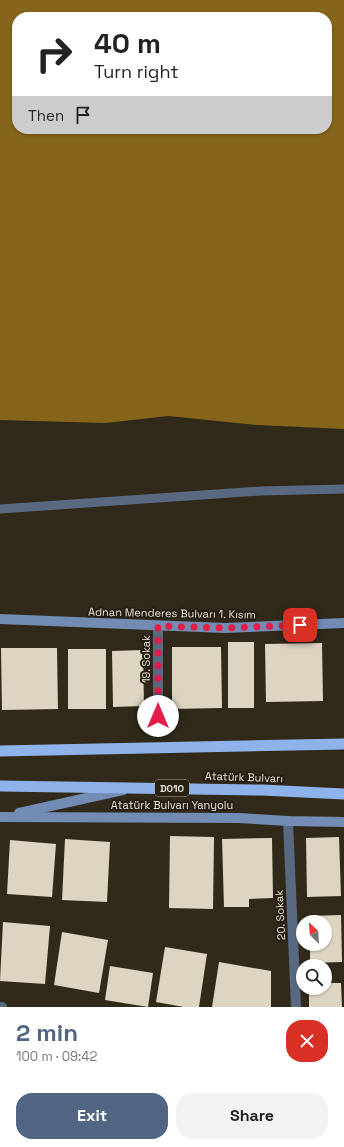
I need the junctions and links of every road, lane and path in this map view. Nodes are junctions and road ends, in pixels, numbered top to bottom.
1 (344, 489) edge
2 (0, 509) edge
3 (0, 619) edge
4 (344, 623) edge
5 (158, 626) junction
6 (158, 716) dead end
7 (344, 744) edge
8 (0, 751) edge
9 (0, 786) edge
10 (138, 787) junction
11 (344, 794) edge
12 (1, 817) edge
13 (288, 821) junction
14 (344, 822) edge
15 (296, 1007) edge

1 - 2 street
3 - 5 main road, Adnan Menderes Bulvarı 1. Kısım
4 - 5 main road, Adnan Menderes Bulvarı 1. Kısım
5 - 6 street, 19. Sokak
7 - 8 highway
9 - 10 highway, Atatürk Bulvarı / D010
10 - 11 highway, Atatürk Bulvarı / D010
10 - 12 main road
12 - 13 main road, Atatürk Bulvarı Yanyolu
13 - 14 main road, Atatürk Bulvarı Yanyolu
13 - 15 street, 20. Sokak

